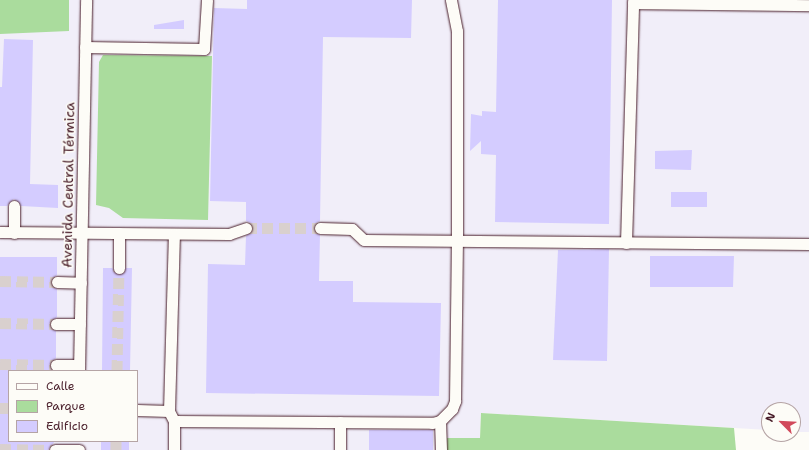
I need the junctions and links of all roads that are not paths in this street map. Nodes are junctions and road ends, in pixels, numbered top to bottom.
1 (86, 0) edge
2 (207, 0) edge
3 (451, 0) edge
4 (633, 2) edge
5 (809, 5) edge
6 (85, 47) junction
7 (14, 206) dead end
8 (246, 228) tunnel mouth
9 (320, 228) tunnel mouth
10 (0, 232) edge
11 (14, 232) junction
12 (83, 233) junction
13 (119, 233) junction
14 (174, 234) junction
15 (457, 241) junction
16 (626, 243) junction
17 (809, 244) edge
18 (119, 268) tunnel mouth
19 (57, 282) tunnel mouth
20 (81, 283) junction
21 (56, 324) tunnel mouth
22 (80, 324) junction
23 (56, 365) tunnel mouth
24 (79, 368) edge
25 (138, 410) edge
26 (172, 416) junction
27 (440, 421) junction
28 (340, 422) junction
29 (55, 450) edge
30 (78, 450) edge
31 (174, 450) edge
32 (340, 450) edge
33 (441, 450) edge

1 - 6 lane, Avenida Central Térmica
2 - 6 lane
3 - 15 lane
4 - 5 lane
4 - 16 lane
6 - 12 lane, Avenida Central Térmica
7 - 11 lane
8 - 14 lane
9 - 15 lane
10 - 11 lane
11 - 12 lane
12 - 13 lane
12 - 20 lane, Avenida Central Térmica
13 - 14 lane
13 - 18 lane
14 - 26 lane
15 - 16 lane
15 - 27 lane
16 - 17 lane
19 - 20 lane
20 - 22 lane, Avenida Central Térmica
21 - 22 lane
22 - 24 lane, Avenida Central Térmica
23 - 24 lane
25 - 26 lane
26 - 28 lane
26 - 31 lane
27 - 28 lane
27 - 33 lane
28 - 32 lane
29 - 30 lane

